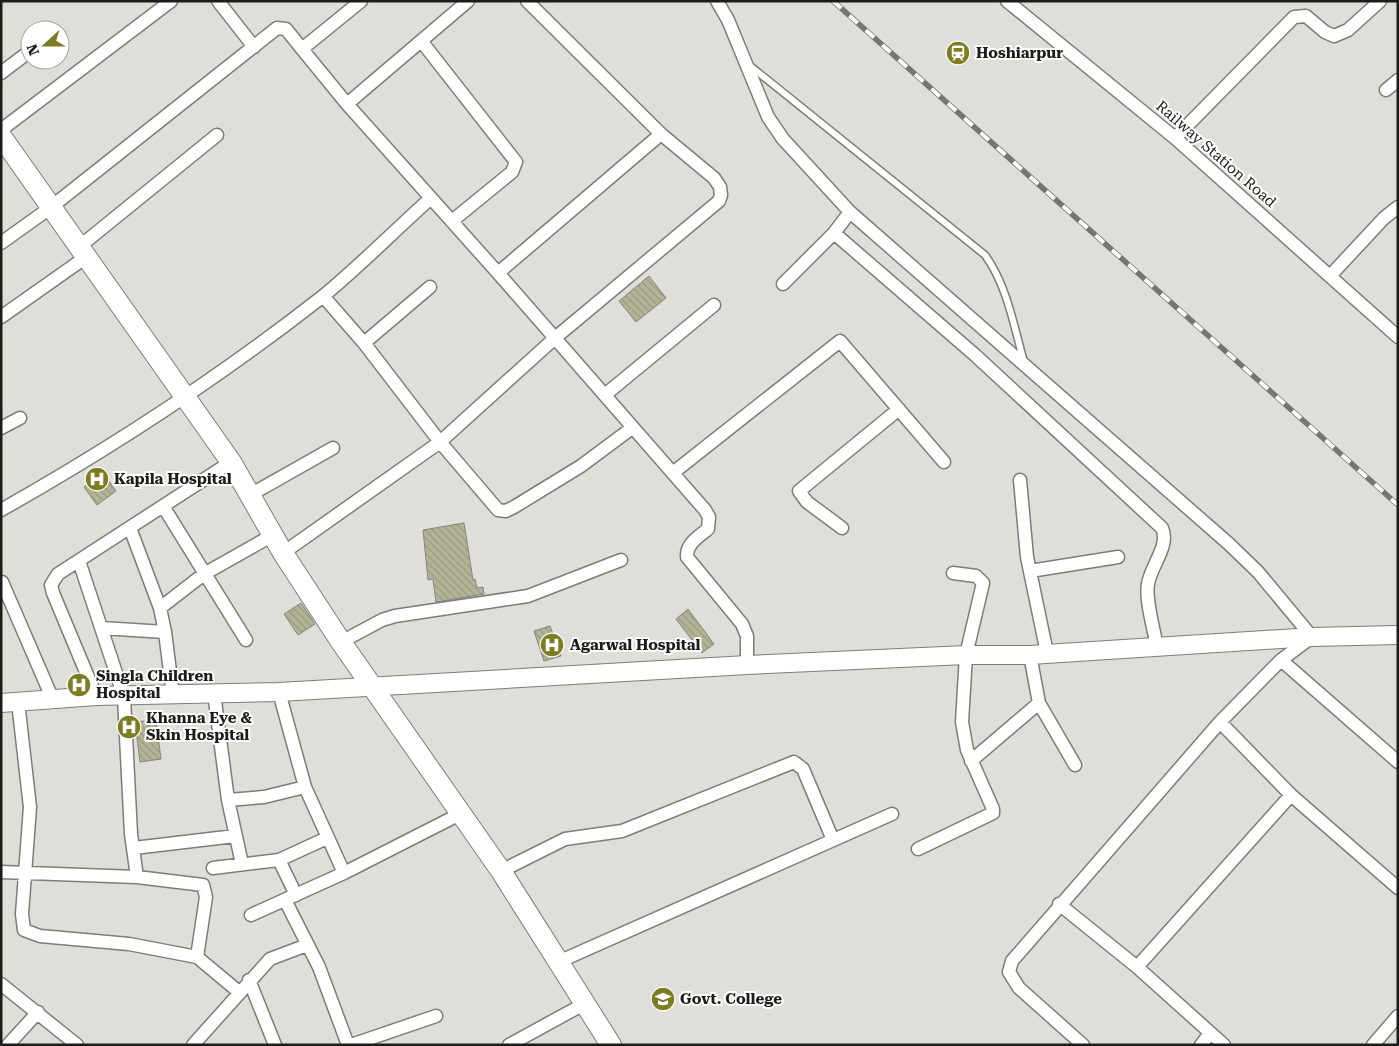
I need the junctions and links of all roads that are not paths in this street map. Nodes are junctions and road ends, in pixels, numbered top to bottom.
1 (171, 1) edge
2 (218, 1) edge
3 (361, 1) edge
4 (468, 1) edge
5 (527, 1) edge
6 (717, 1) edge
7 (1007, 1) edge
8 (1380, 1) edge
9 (422, 42) junction
10 (254, 47) junction
11 (302, 49) junction
12 (20, 59) edge
13 (746, 63) junction
14 (1, 73) edge
15 (1398, 80) edge
16 (1386, 90) dead end
17 (347, 104) junction
18 (1, 130) edge
19 (661, 134) junction
20 (216, 135) dead end
21 (1, 136) edge
22 (1175, 138) junction
23 (431, 198) junction
24 (1398, 207) edge
25 (50, 208) junction
26 (850, 212) junction
27 (452, 221) junction
28 (834, 233) junction
29 (1, 243) edge
30 (83, 252) junction
31 (498, 273) junction
32 (1330, 276) junction
33 (783, 284) dead end
34 (430, 287) dead end
35 (323, 296) junction
36 (714, 305) dead end
37 (1, 317) edge
38 (1398, 337) edge
39 (555, 338) junction
40 (364, 343) junction
41 (1026, 366) junction
42 (606, 394) junction
43 (186, 397) junction
44 (899, 409) junction
45 (20, 418) dead end
46 (1, 428) edge
47 (632, 428) junction
48 (440, 442) junction
49 (333, 448) dead end
50 (231, 462) junction
51 (944, 462) dead end
52 (674, 472) junction
53 (1020, 480) dead end
54 (250, 495) junction
55 (163, 506) junction
56 (1, 510) edge
57 (130, 528) junction
58 (842, 528) dead end
59 (273, 535) junction
60 (282, 553) junction
61 (1118, 557) dead end
62 (621, 560) dead end
63 (79, 561) junction
64 (1030, 571) junction
65 (953, 573) dead end
66 (204, 574) junction
67 (2, 582) edge
68 (160, 608) junction
69 (102, 628) junction
70 (165, 632) junction
71 (1398, 635) edge
72 (1312, 637) junction
73 (246, 640) dead end
74 (341, 642) junction
75 (1158, 647) junction
76 (1039, 654) junction
77 (966, 655) junction
78 (1281, 660) junction
79 (747, 665) junction
80 (373, 686) junction
81 (279, 692) junction
82 (214, 693) junction
83 (173, 695) junction
84 (96, 696) junction
85 (124, 697) junction
86 (53, 700) junction
87 (10, 702) edge
88 (1040, 703) junction
89 (1220, 722) junction
90 (971, 762) junction
91 (1398, 762) edge
92 (1075, 766) dead end
93 (305, 787) junction
94 (1291, 795) junction
95 (228, 800) junction
96 (460, 814) junction
97 (892, 814) dead end
98 (235, 836) junction
99 (327, 838) junction
100 (833, 840) junction
101 (134, 848) junction
102 (918, 849) dead end
103 (279, 860) junction
104 (242, 864) junction
105 (213, 868) dead end
106 (501, 871) junction
107 (1, 872) edge
108 (24, 873) junction
109 (344, 874) junction
110 (137, 877) junction
111 (1398, 888) edge
112 (291, 898) junction
113 (1059, 904) junction
114 (251, 915) dead end
115 (307, 945) junction
116 (197, 956) junction
117 (558, 962) junction
118 (1137, 967) junction
119 (249, 980) junction
120 (1, 984) edge
121 (239, 992) junction
122 (584, 1004) junction
123 (38, 1012) junction
124 (436, 1016) dead end
125 (1398, 1016) edge
126 (1210, 1032) junction
127 (8, 1045) edge
128 (77, 1045) edge
129 (193, 1045) edge
130 (275, 1045) edge
131 (350, 1045) edge
132 (509, 1045) edge
133 (611, 1045) edge
134 (1083, 1045) edge
135 (1201, 1045) edge
136 (1224, 1045) edge
137 (1373, 1045) edge

1 - 18 street
2 - 10 street
3 - 11 street
4 - 9 street
5 - 19 street
6 - 13 street
7 - 22 street, Railway Station Road
8 - 22 street
9 - 17 street
9 - 27 street
10 - 11 street
10 - 25 street
11 - 17 street
12 - 14 street
13 - 26 street
13 - 41 lane
15 - 16 street
17 - 23 street
19 - 31 street
19 - 39 street
20 - 30 street
21 - 25 main road
22 - 32 street, Railway Station Road
23 - 27 street
23 - 35 street
24 - 32 street
25 - 29 street
25 - 30 main road
26 - 28 street
26 - 41 street
27 - 31 street
28 - 33 street
28 - 75 street
30 - 37 street
30 - 43 main road
31 - 39 street
32 - 38 street, Railway Station Road
34 - 40 street
35 - 40 street
35 - 43 street
36 - 42 street
39 - 42 street
39 - 48 street
40 - 48 street
41 - 72 street
42 - 47 street
43 - 50 main road
43 - 56 street
44 - 51 street
44 - 52 street
44 - 58 street
45 - 46 street
47 - 48 street
47 - 52 street
48 - 60 street
49 - 54 street
50 - 54 main road
50 - 55 street
52 - 79 street
53 - 64 street
54 - 59 main road
55 - 57 street
55 - 66 street
57 - 63 street
57 - 68 street
59 - 60 main road
59 - 66 street
60 - 74 main road
61 - 64 street
62 - 74 street
63 - 69 street
63 - 84 street
64 - 76 street
65 - 77 street
66 - 68 street
66 - 73 street
67 - 86 street
68 - 70 street
69 - 70 street
69 - 85 street
70 - 83 street
71 - 72 main road
72 - 75 main road
72 - 78 street
74 - 80 main road
75 - 76 main road
76 - 77 main road
76 - 88 street
77 - 79 main road
77 - 90 street
78 - 89 street
78 - 91 street
79 - 80 main road
80 - 81 main road
80 - 96 main road
81 - 82 main road
81 - 93 street
82 - 83 main road
82 - 95 street
83 - 85 main road
84 - 85 main road
84 - 86 main road
85 - 101 street
86 - 87 main road
87 - 108 street
88 - 90 street
88 - 92 street
89 - 94 street
89 - 113 street
90 - 102 street
93 - 95 street
93 - 99 street
94 - 111 street
94 - 118 street
95 - 98 street
96 - 106 main road
96 - 109 street
97 - 100 street
98 - 101 street
98 - 104 street
99 - 103 street
99 - 109 street
100 - 106 street
100 - 117 street
101 - 110 street
103 - 104 street
103 - 112 street
104 - 105 street
106 - 117 main road
107 - 108 street
108 - 110 street
108 - 116 street
109 - 112 street
110 - 116 street
112 - 114 street
112 - 115 street
113 - 118 street
113 - 134 street
115 - 119 street
115 - 131 street
116 - 121 street
117 - 122 main road
118 - 126 street
119 - 121 street
119 - 130 street
120 - 123 street
121 - 129 street
122 - 132 street
122 - 133 main road
123 - 127 street
123 - 128 street
124 - 131 street
125 - 137 street
126 - 135 street
126 - 136 street

